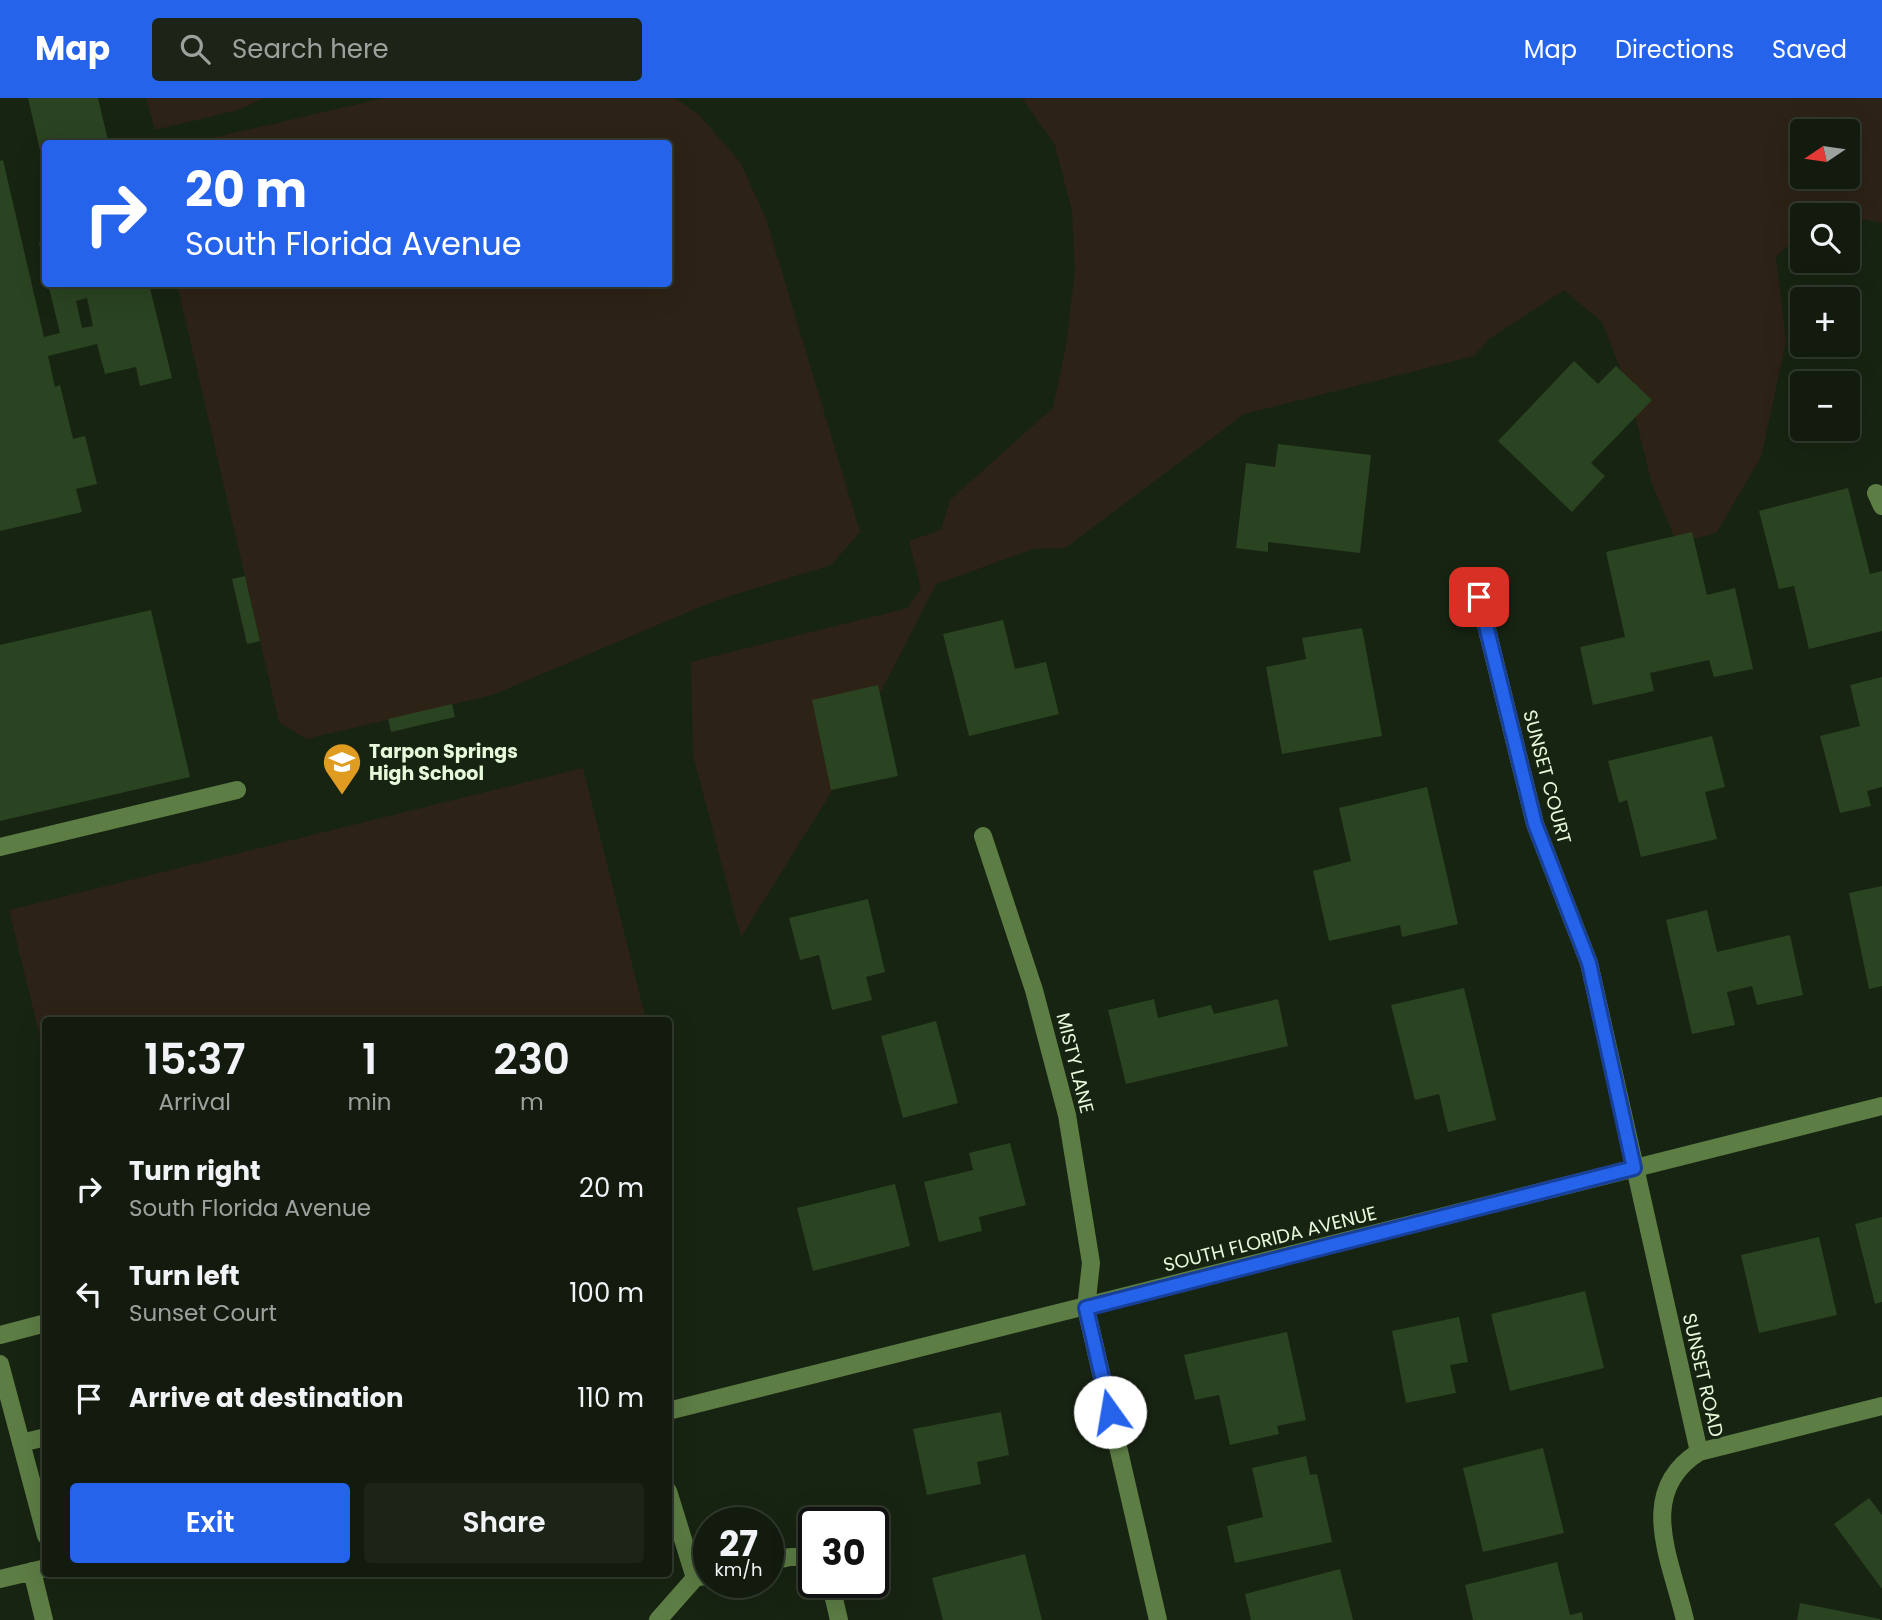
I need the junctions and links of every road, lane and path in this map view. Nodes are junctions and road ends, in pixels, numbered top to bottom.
1 (1479, 597) dead end
2 (237, 790) dead end
3 (983, 836) dead end
4 (0, 847) edge
5 (1882, 1107) edge
6 (1634, 1168) junction
7 (1086, 1308) junction
8 (42, 1324) edge
9 (0, 1335) edge
10 (0, 1364) edge
11 (1882, 1406) edge
12 (672, 1410) edge
13 (42, 1438) edge
14 (21, 1443) junction
15 (1699, 1452) junction
16 (672, 1501) edge
17 (42, 1521) edge
18 (693, 1554) edge
19 (39, 1569) edge
20 (0, 1579) edge
21 (693, 1585) edge
22 (834, 1598) edge
23 (44, 1620) edge
24 (658, 1620) edge
25 (839, 1620) edge
26 (1158, 1620) edge
27 (1685, 1620) edge

1 - 6 street, SUNSET COURT
2 - 4 street
3 - 7 street, MISTY LANE
5 - 6 street, SOUTH FLORIDA AVENUE
6 - 7 street, SOUTH FLORIDA AVENUE
6 - 15 street, SUNSET ROAD
7 - 12 street, SOUTH FLORIDA AVENUE
7 - 26 street, MISTY LANE
8 - 9 street
10 - 14 street
11 - 15 street
13 - 14 street
14 - 17 street
15 - 27 street, SUNSET ROAD
16 - 18 street
19 - 20 street
19 - 23 street
21 - 24 street
22 - 25 street

